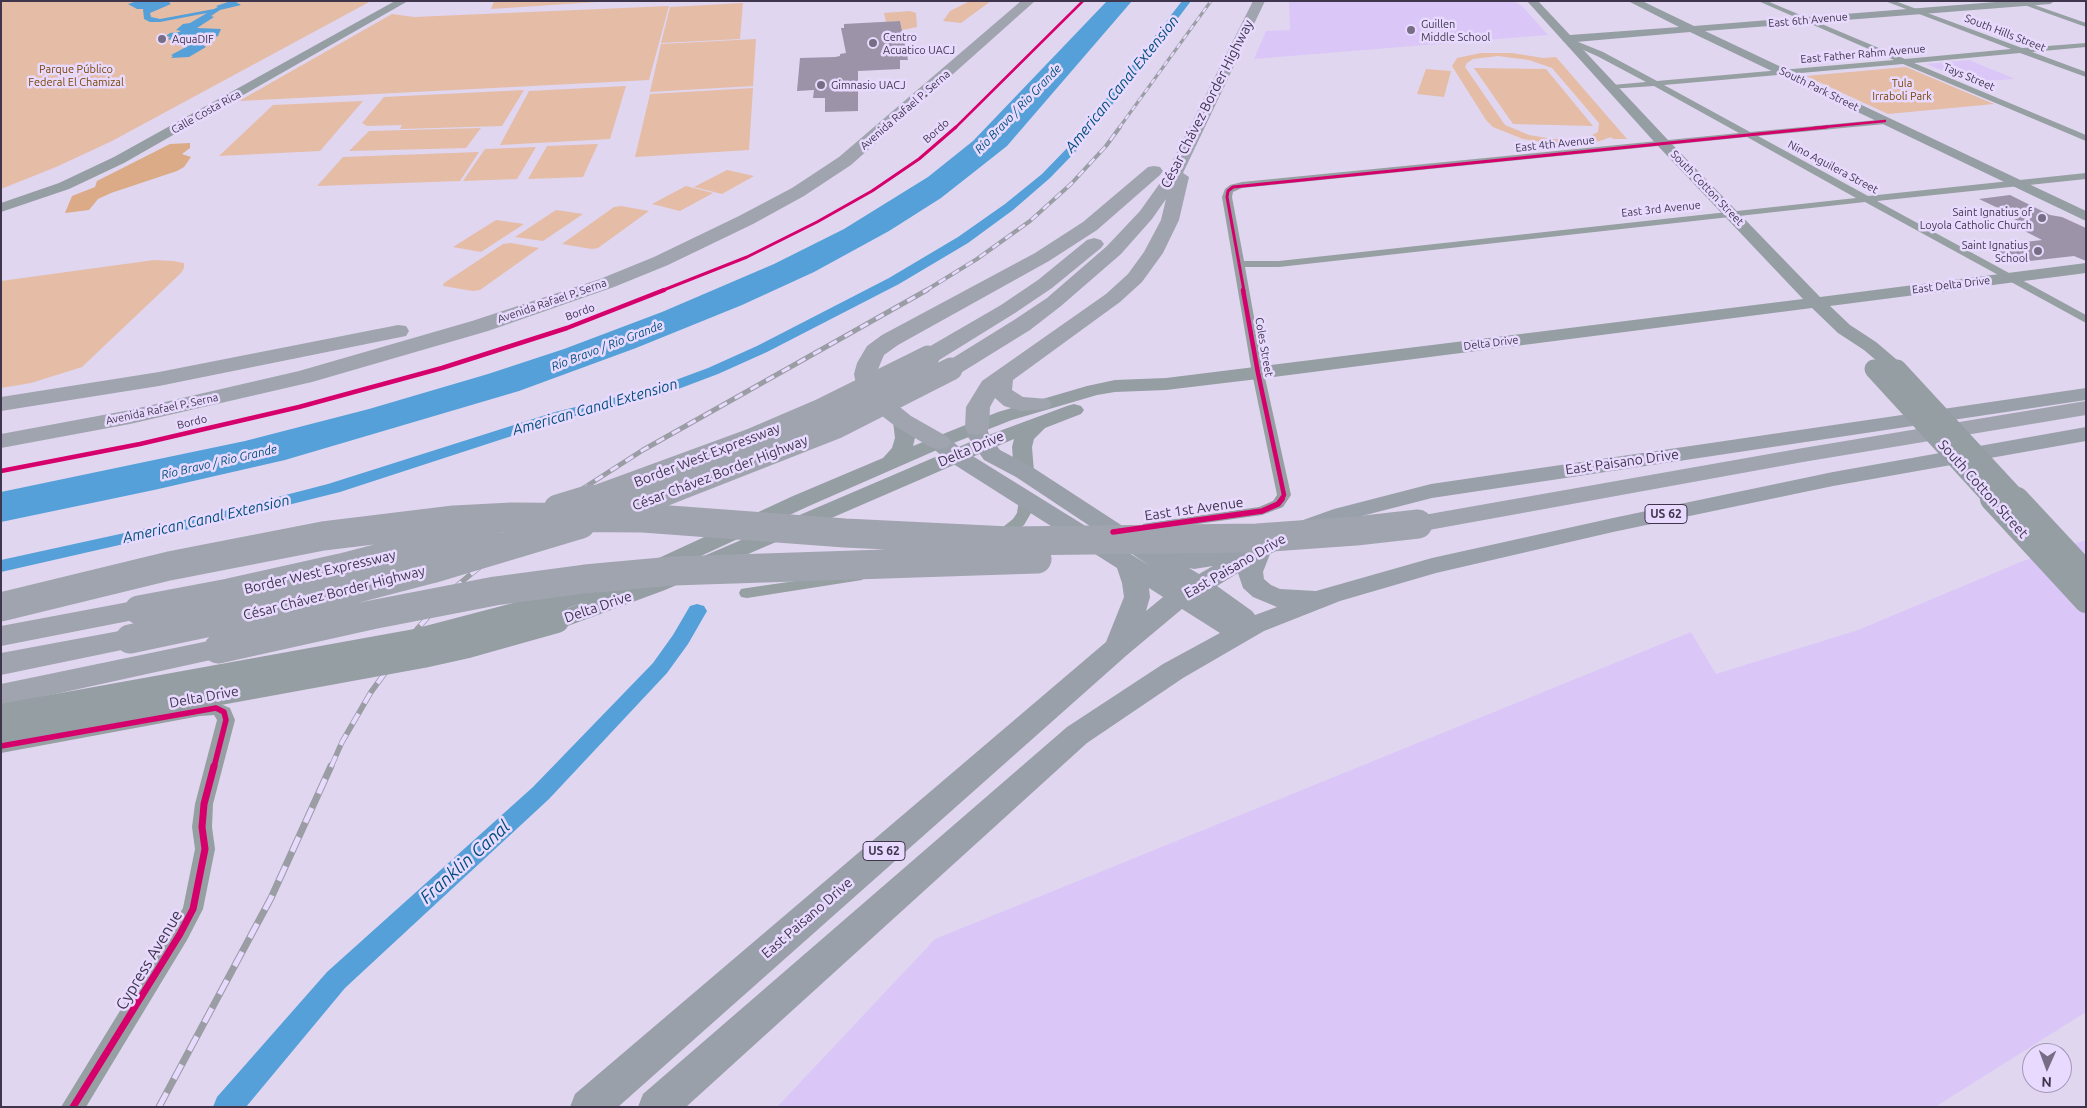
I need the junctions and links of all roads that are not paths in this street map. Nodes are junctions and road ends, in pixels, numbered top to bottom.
1 (383, 1) edge
2 (403, 1) edge
3 (1008, 1) edge
4 (1028, 1) edge
5 (1259, 1) edge
6 (1532, 1) edge
7 (1633, 1) edge
8 (1761, 1) edge
9 (1888, 1) edge
10 (2050, 1) edge
11 (2019, 2) edge
12 (1917, 12) junction
13 (1807, 20) junction
14 (2086, 25) edge
15 (1692, 29) junction
16 (1566, 39) junction
17 (2086, 45) edge
18 (2021, 51) junction
19 (1904, 61) junction
20 (1783, 72) junction
21 (2086, 75) edge
22 (1655, 83) junction
23 (1612, 86) junction
24 (1885, 121) junction
25 (1749, 135) junction
26 (2086, 138) edge
27 (1663, 143) junction
28 (1185, 153) junction
29 (2086, 176) edge
30 (2014, 183) junction
31 (1228, 191) joint
32 (1, 197) edge
33 (1870, 199) junction
34 (1, 208) edge
35 (1733, 214) junction
36 (2086, 217) edge
37 (1240, 264) junction
38 (2086, 268) edge
39 (2008, 277) junction
40 (1817, 302) junction
41 (2086, 320) edge
42 (1844, 329) junction
43 (398, 331) junction
44 (939, 363) junction
45 (1258, 373) junction
46 (1003, 376) junction
47 (2086, 394) edge
48 (1, 404) edge
49 (2086, 408) edge
50 (1040, 413) junction
51 (2086, 419) edge
52 (902, 421) junction
53 (1, 422) edge
54 (2086, 434) edge
55 (979, 436) junction
56 (1, 441) edge
57 (947, 449) junction
58 (891, 462) junction
59 (1024, 472) junction
60 (1026, 499) junction
61 (1278, 504) joint
62 (1422, 530) junction
63 (1108, 540) junction
64 (1259, 549) junction
65 (1138, 558) junction
66 (2086, 572) edge
67 (883, 573) junction
68 (1190, 591) junction
69 (747, 593) dead end
70 (1330, 595) junction
71 (2086, 601) edge
72 (1, 607) edge
73 (556, 613) junction
74 (1248, 629) junction
75 (1, 636) edge
76 (1118, 648) junction
77 (1, 664) edge
78 (1, 695) edge
79 (1, 716) edge
80 (1, 733) edge
81 (1, 746) edge
82 (73, 1107) edge
83 (589, 1107) edge
84 (657, 1107) edge

1 - 32 main road, Calle Costa Rica
2 - 34 main road, Calle Costa Rica
3 - 43 highway, Avenida Rafael P. Serna
4 - 56 highway, Avenida Rafael P. Serna
5 - 28 highway, César Chávez Border Highway
6 - 16 main road, South Cotton Street
7 - 15 main road, South Park Street
8 - 13 street, Tays Street
9 - 12 street, South Hills Street
10 - 11 main road, East 6th Avenue
11 - 12 main road, East 6th Avenue
11 - 14 street
12 - 13 main road, East 6th Avenue
12 - 18 street, South Hills Street
13 - 15 main road, East 6th Avenue
13 - 19 street, Tays Street
15 - 16 main road, East 6th Avenue
15 - 20 main road, South Park Street
16 - 22 street, Nino Aguilera Street
16 - 23 main road, South Cotton Street
17 - 18 street, East Father Rahm Avenue
18 - 19 street, East Father Rahm Avenue
18 - 21 street, South Hills Street
19 - 20 street, East Father Rahm Avenue
19 - 26 street, Tays Street
20 - 22 street, East Father Rahm Avenue
20 - 24 main road, South Park Street
22 - 23 street, East Father Rahm Avenue
22 - 25 street, Nino Aguilera Street
23 - 27 main road, South Cotton Street
24 - 25 street, East 4th Avenue
24 - 30 main road, South Park Street
25 - 27 street, East 4th Avenue
25 - 33 street, Nino Aguilera Street
27 - 31 street, East 4th Avenue
27 - 35 main road, South Cotton Street
28 - 44 highway, César Chávez Border Highway
28 - 46 highway
29 - 30 street, East 3rd Avenue
30 - 33 street, East 3rd Avenue
30 - 36 main road, South Park Street
31 - 37 street, Coles Street
33 - 35 street, East 3rd Avenue
33 - 39 street, Nino Aguilera Street
35 - 37 street, East 3rd Avenue
35 - 40 main road, South Cotton Street
37 - 45 street, Coles Street
38 - 39 main road, East Delta Drive
39 - 40 main road, East Delta Drive
39 - 41 street, Nino Aguilera Street
40 - 42 main road, South Cotton Street
40 - 45 main road, Delta Drive
42 - 66 main road, South Cotton Street, bridge
42 - 71 main road, South Cotton Street, bridge
43 - 48 highway
43 - 53 highway, Avenida Rafael P. Serna
44 - 52 highway, Border West Expressway
44 - 75 highway, Border West Expressway, bridge
44 - 77 highway, César Chávez Border Highway, bridge
45 - 50 main road, Delta Drive
45 - 61 street, Coles Street
46 - 50 highway
46 - 55 highway
47 - 64 main road, East Paisano Drive / US 62
49 - 62 highway
50 - 55 main road, Delta Drive
50 - 59 main road
51 - 62 highway
52 - 57 highway
52 - 58 main road
54 - 70 main road, US 62
55 - 57 main road, Delta Drive
55 - 59 main road
57 - 58 main road, Delta Drive
57 - 60 main road
57 - 73 main road, Delta Drive
58 - 73 main road, Delta Drive
59 - 63 main road
60 - 63 main road
60 - 67 street, East 1st Avenue
61 - 63 street, East 1st Avenue
62 - 72 highway, bridge
62 - 78 highway, bridge
63 - 65 main road
63 - 67 street, East 1st Avenue
64 - 65 main road
64 - 68 main road, East Paisano Drive / US 62
64 - 70 main road
65 - 68 main road
65 - 76 main road
67 - 69 street, East 1st Avenue
68 - 74 main road
68 - 76 main road, East Paisano Drive / US 62
70 - 74 main road, US 62
73 - 79 main road, Delta Drive, bridge
73 - 80 main road, Delta Drive, bridge
74 - 84 main road, US 62
76 - 83 main road, East Paisano Drive / US 62
81 - 82 street, Cypress Avenue

